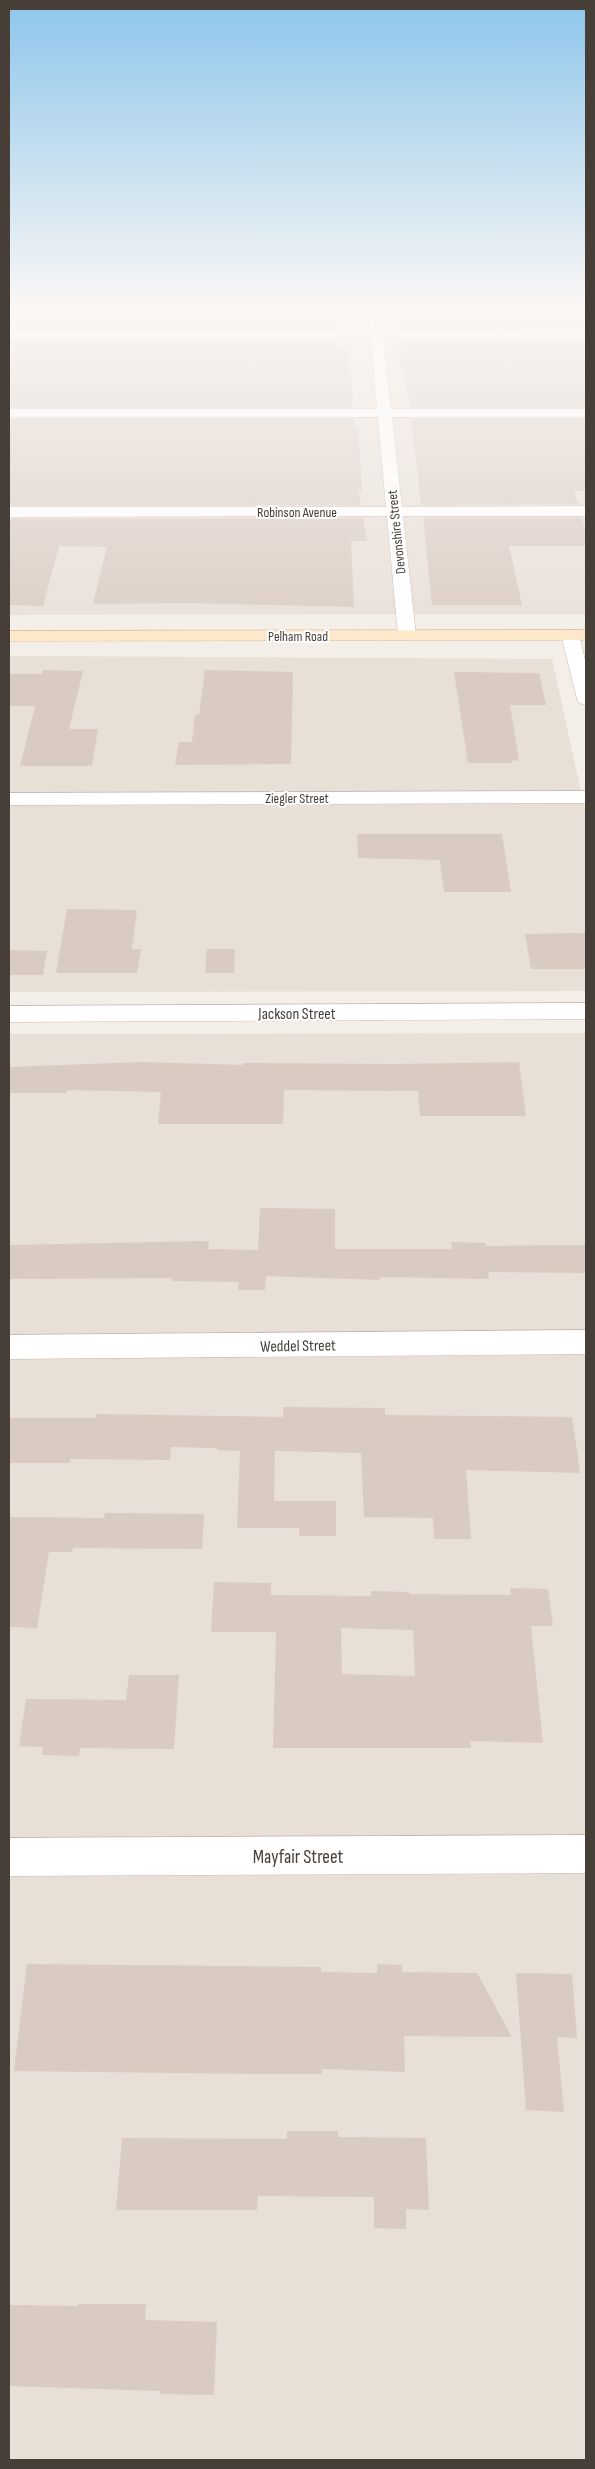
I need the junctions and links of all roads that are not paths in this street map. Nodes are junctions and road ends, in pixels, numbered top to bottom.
1 (386, 424) edge
2 (9, 512) edge
3 (393, 512) junction
4 (586, 512) edge
5 (578, 635) edge
6 (9, 636) edge
7 (407, 636) junction
8 (586, 699) edge
9 (586, 797) edge
10 (9, 799) edge
11 (586, 1011) edge
12 (9, 1014) edge
13 (586, 1342) edge
14 (9, 1347) edge
15 (586, 1854) edge
16 (9, 1857) edge

1 - 3 street, Devonshire Street
2 - 3 street, Robinson Avenue
3 - 4 street, Robinson Avenue
3 - 7 street, Devonshire Street
5 - 7 main road, Pelham Road
5 - 8 street
6 - 7 main road, Pelham Road
9 - 10 street, Ziegler Street
11 - 12 street, Jackson Street
13 - 14 street, Weddel Street
15 - 16 street, Mayfair Street

